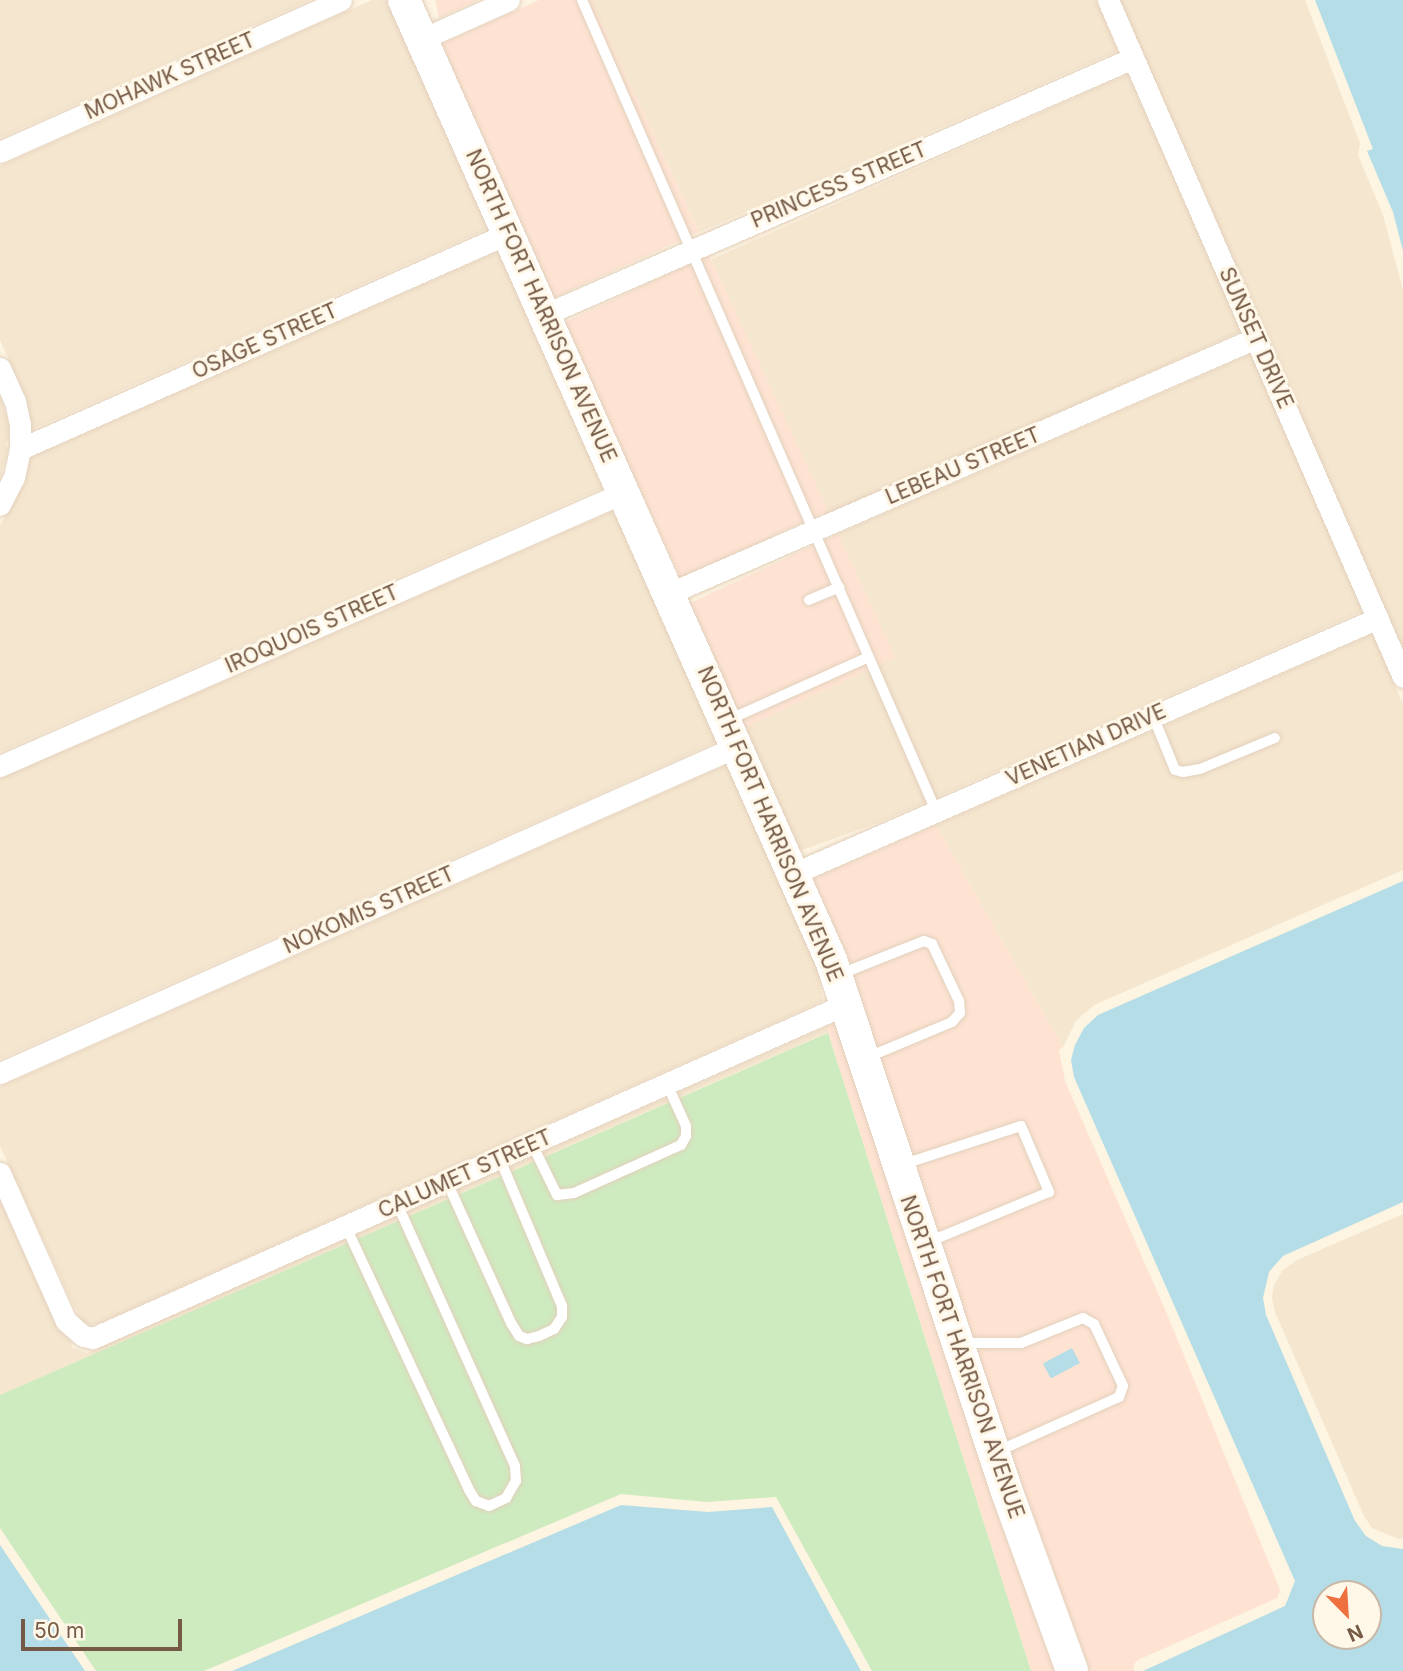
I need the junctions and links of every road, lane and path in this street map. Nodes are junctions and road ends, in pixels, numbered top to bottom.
1 (341, 0) edge
2 (404, 0) edge
3 (424, 0) edge
4 (509, 0) edge
5 (582, 0) edge
6 (1108, 0) edge
7 (422, 39) junction
8 (1133, 58) junction
9 (0, 152) edge
10 (509, 233) junction
11 (693, 249) junction
12 (546, 314) junction
13 (1256, 338) junction
14 (0, 368) edge
15 (20, 449) junction
16 (625, 492) junction
17 (0, 505) edge
18 (814, 530) junction
19 (839, 587) junction
20 (670, 593) junction
21 (809, 600) dead end
22 (1378, 618) junction
23 (869, 657) junction
24 (1403, 677) edge
25 (1153, 716) junction
26 (732, 733) junction
27 (1275, 738) dead end
28 (0, 766) edge
29 (936, 811) junction
30 (795, 873) junction
31 (841, 990) junction
32 (864, 1059) junction
33 (0, 1073) edge
34 (667, 1084) junction
35 (532, 1144) junction
36 (500, 1158) junction
37 (898, 1166) junction
38 (0, 1173) edge
39 (447, 1182) junction
40 (397, 1204) junction
41 (346, 1227) junction
42 (924, 1244) junction
43 (957, 1343) junction
44 (994, 1453) junction
45 (1072, 1671) edge

1 - 9 street, MOHAWK STREET
2 - 7 main road
3 - 7 main road, NORTH FORT HARRISON AVENUE
4 - 7 street
5 - 11 lane
6 - 8 street, SUNSET DRIVE
7 - 10 main road, NORTH FORT HARRISON AVENUE
8 - 11 street, PRINCESS STREET
8 - 13 street, SUNSET DRIVE
10 - 12 main road, NORTH FORT HARRISON AVENUE
10 - 15 street, OSAGE STREET
11 - 12 street, PRINCESS STREET
11 - 18 lane
12 - 16 main road, NORTH FORT HARRISON AVENUE
13 - 18 street, LEBEAU STREET
13 - 22 street, SUNSET DRIVE
14 - 15 street
15 - 17 street
16 - 20 main road, NORTH FORT HARRISON AVENUE
16 - 28 street, IROQUOIS STREET
18 - 19 lane
18 - 20 street, LEBEAU STREET
19 - 21 lane
19 - 23 lane
20 - 26 main road, NORTH FORT HARRISON AVENUE
22 - 24 street, SUNSET DRIVE
22 - 25 street, VENETIAN DRIVE
23 - 26 lane
23 - 29 lane
25 - 27 lane
25 - 29 street, VENETIAN DRIVE
26 - 30 main road, NORTH FORT HARRISON AVENUE
26 - 33 street, NOKOMIS STREET
29 - 30 street, VENETIAN DRIVE
30 - 31 main road, NORTH FORT HARRISON AVENUE
31 - 32 main road, NORTH FORT HARRISON AVENUE
31 - 32 lane
31 - 34 street, CALUMET STREET
32 - 37 main road, NORTH FORT HARRISON AVENUE
34 - 35 street, CALUMET STREET
34 - 35 lane
35 - 36 street, CALUMET STREET
36 - 39 street, CALUMET STREET
36 - 39 lane
37 - 42 main road, NORTH FORT HARRISON AVENUE
37 - 42 lane
38 - 41 street, CALUMET STREET
39 - 40 street, CALUMET STREET
40 - 41 street, CALUMET STREET
40 - 41 lane
42 - 43 main road, NORTH FORT HARRISON AVENUE
43 - 44 main road, NORTH FORT HARRISON AVENUE
43 - 44 lane
44 - 45 main road, NORTH FORT HARRISON AVENUE

